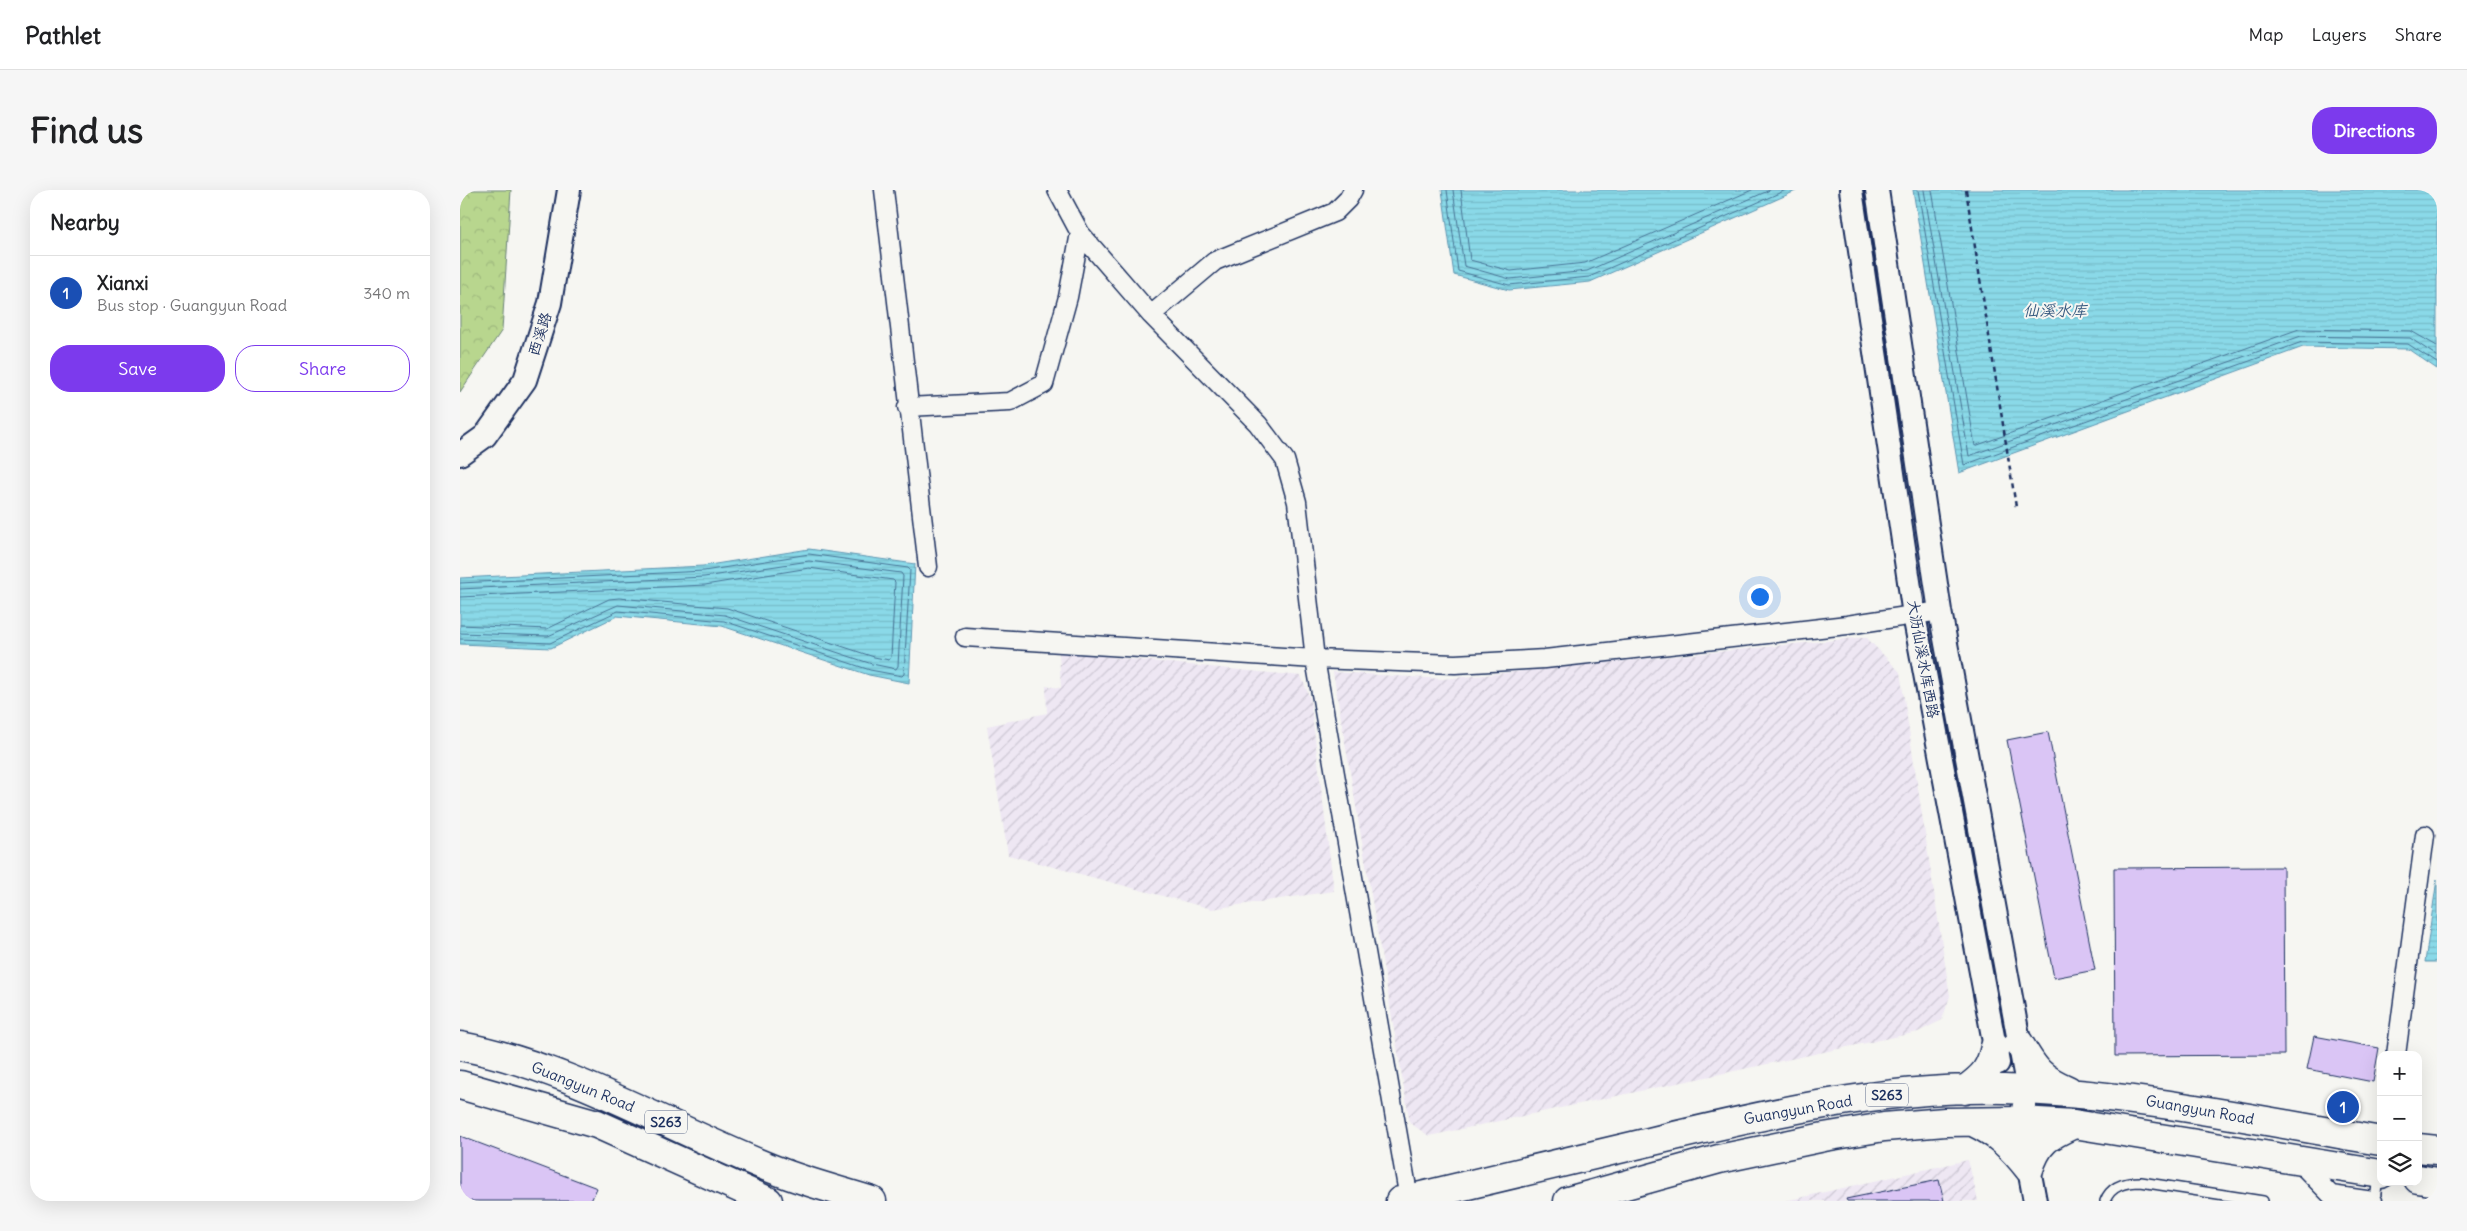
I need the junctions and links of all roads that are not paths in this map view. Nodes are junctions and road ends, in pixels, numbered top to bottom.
1 (568, 190) edge
2 (884, 190) edge
3 (1057, 190) edge
4 (1353, 190) edge
5 (1851, 190) edge
6 (1877, 190) edge
7 (1080, 233) junction
8 (1151, 314) junction
9 (908, 407) junction
10 (460, 454) edge
11 (928, 567) dead end
12 (1940, 611) junction
13 (1914, 615) junction
14 (965, 637) dead end
15 (1315, 658) junction
16 (2425, 835) dead end
17 (2007, 1045) junction
18 (460, 1046) edge
19 (2397, 1051) edge
20 (460, 1086) edge
21 (1965, 1090) junction
22 (2015, 1090) junction
23 (2074, 1092) junction
24 (2020, 1121) junction
25 (1974, 1122) junction
26 (2074, 1124) junction
27 (2377, 1140) edge
28 (2422, 1148) edge
29 (2437, 1150) edge
30 (2298, 1161) junction
31 (2029, 1169) junction
32 (2377, 1173) edge
33 (2422, 1180) edge
34 (2437, 1182) edge
35 (2377, 1186) edge
36 (1405, 1200) edge
37 (768, 1201) edge
38 (872, 1201) edge
39 (1568, 1201) edge
40 (2035, 1201) edge
41 (2105, 1201) edge
42 (2263, 1201) edge
43 (2374, 1201) edge

1 - 10 street, 西溪路
2 - 9 street
3 - 7 street
4 - 8 street
5 - 13 street, 大沥仙溪水库西路
6 - 12 street
7 - 8 street
7 - 9 street
8 - 15 street
9 - 11 street
12 - 13 street
12 - 17 street
13 - 15 street
13 - 17 street, 大沥仙溪水库西路
14 - 15 street
15 - 36 street
16 - 19 street
17 - 21 main road
17 - 22 street
17 - 23 main road
18 - 38 main road, Guangyun Road / S263
20 - 37 main road, Guangyun Road / S263
21 - 22 main road, Guangyun Road / S263
21 - 36 main road, Guangyun Road / S263
22 - 23 main road, Guangyun Road / S263
22 - 24 street
23 - 27 main road, Guangyun Road / S263
24 - 25 main road, Guangyun Road / S263
24 - 26 main road, Guangyun Road / S263
24 - 31 street
25 - 31 main road
25 - 39 main road, Guangyun Road / S263
26 - 30 main road, Guangyun Road / S263
26 - 31 main road
28 - 29 main road
30 - 32 main road, Guangyun Road / S263
30 - 43 street
31 - 40 street
33 - 34 main road
35 - 43 lane
41 - 42 lane

